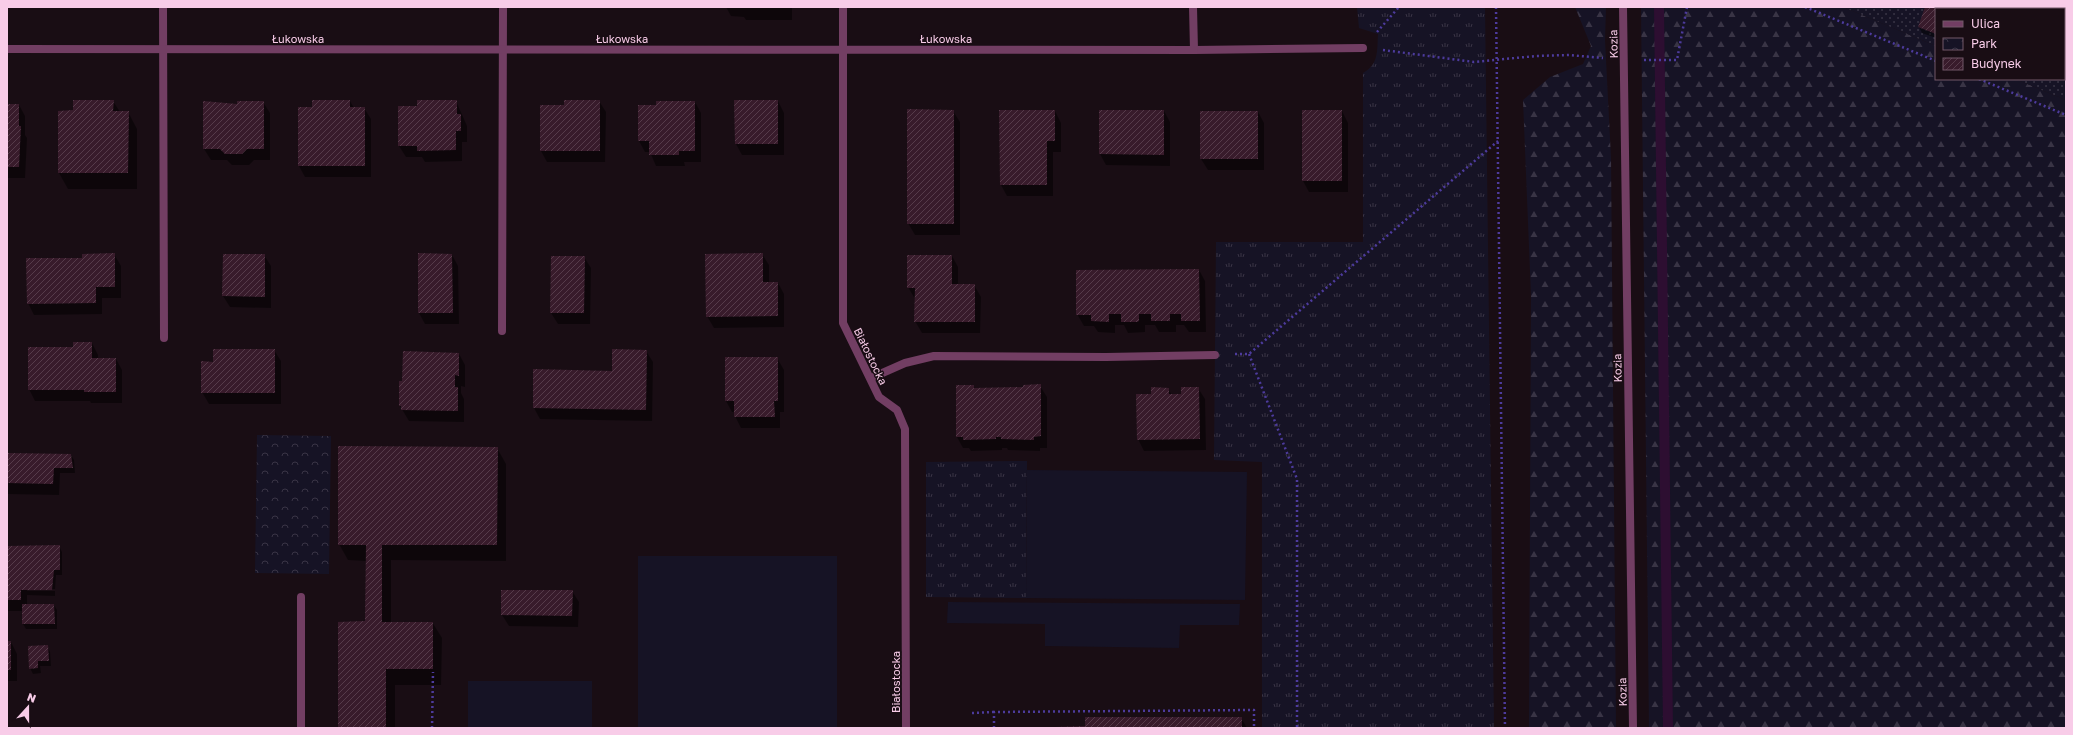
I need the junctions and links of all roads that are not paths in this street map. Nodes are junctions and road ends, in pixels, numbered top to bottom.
1 (163, 7) edge
2 (503, 7) edge
3 (843, 7) edge
4 (1194, 7) edge
5 (1623, 7) edge
6 (1363, 48) road end
7 (7, 49) edge
8 (163, 49) junction
9 (503, 49) junction
10 (842, 49) junction
11 (1194, 50) junction
12 (502, 331) dead end
13 (164, 338) dead end
14 (1215, 355) road end
15 (870, 378) junction
16 (301, 597) dead end
17 (301, 728) edge
18 (906, 728) edge
19 (1633, 728) edge

1 - 8 street
2 - 9 street
3 - 10 street, Białostocka
4 - 11 street
5 - 19 street, Kozia
6 - 11 street, Łukowska
7 - 8 street, Łukowska
8 - 9 street, Łukowska
8 - 13 street
9 - 10 street, Łukowska
9 - 12 street
10 - 11 street, Łukowska
10 - 15 street, Białostocka
14 - 15 street
15 - 18 street, Białostocka
16 - 17 street

